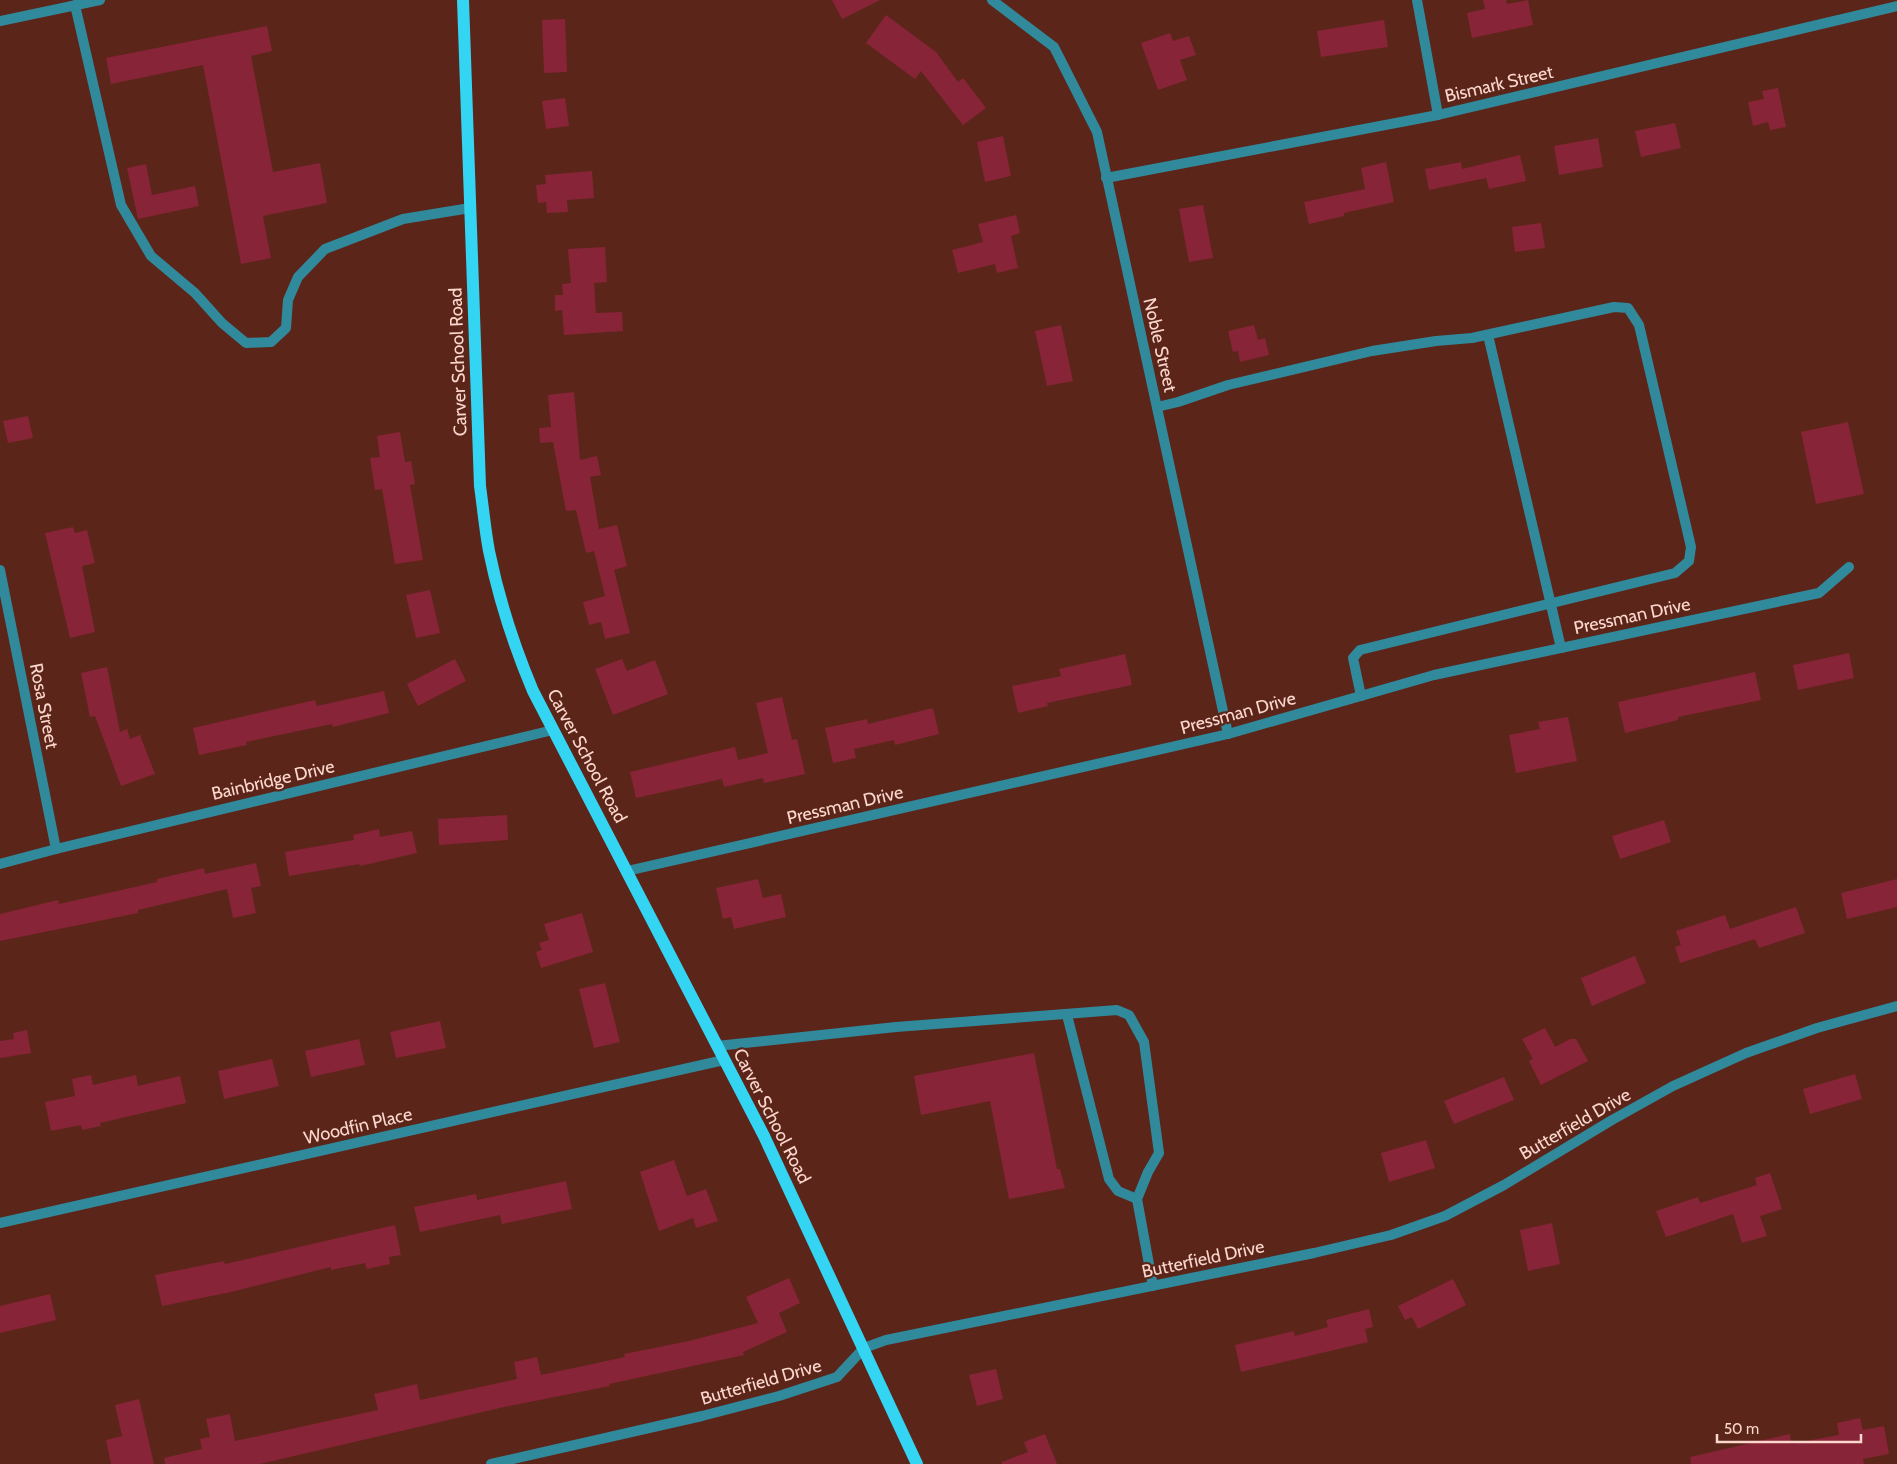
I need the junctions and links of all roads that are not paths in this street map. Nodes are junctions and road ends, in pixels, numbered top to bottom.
1 (100, 0) edge
2 (463, 0) edge
3 (992, 0) edge
4 (1417, 0) edge
5 (74, 5) junction
6 (1897, 6) edge
7 (0, 21) edge
8 (1438, 115) junction
9 (1106, 178) junction
10 (470, 208) junction
11 (1488, 335) junction
12 (1157, 407) junction
13 (1849, 567) dead end
14 (0, 570) edge
15 (1550, 604) junction
16 (1561, 648) junction
17 (1361, 696) junction
18 (553, 730) junction
19 (1228, 734) junction
20 (56, 849) junction
21 (0, 864) edge
22 (627, 871) junction
23 (1897, 1006) edge
24 (1067, 1015) junction
25 (717, 1046) junction
26 (724, 1060) junction
27 (1137, 1199) junction
28 (0, 1223) edge
29 (1153, 1286) junction
30 (864, 1348) junction
31 (491, 1464) edge
32 (917, 1464) edge

1 - 5 street
2 - 10 main road, Carver School Road
3 - 9 street, Noble Street
4 - 8 street
5 - 7 street
5 - 10 street
6 - 8 street, Bismark Street
8 - 9 street, Bismark Street
9 - 12 street, Noble Street
10 - 18 main road, Carver School Road
11 - 12 street
11 - 15 street
11 - 15 street
12 - 19 street, Noble Street
13 - 16 street, Pressman Drive
14 - 20 street, Rosa Street
15 - 16 street
15 - 17 street
16 - 17 street, Pressman Drive
17 - 19 street, Pressman Drive
18 - 20 street, Bainbridge Drive
18 - 22 main road, Carver School Road
19 - 22 street, Pressman Drive
20 - 21 street, Bainbridge Drive
22 - 25 main road, Carver School Road
23 - 29 street, Butterfield Drive
24 - 25 street
24 - 27 street
24 - 27 street
25 - 26 main road, Carver School Road
26 - 28 street, Woodfin Place
26 - 30 main road, Carver School Road
27 - 29 street
29 - 30 street, Butterfield Drive
30 - 31 street, Butterfield Drive
30 - 32 main road, Carver School Road

